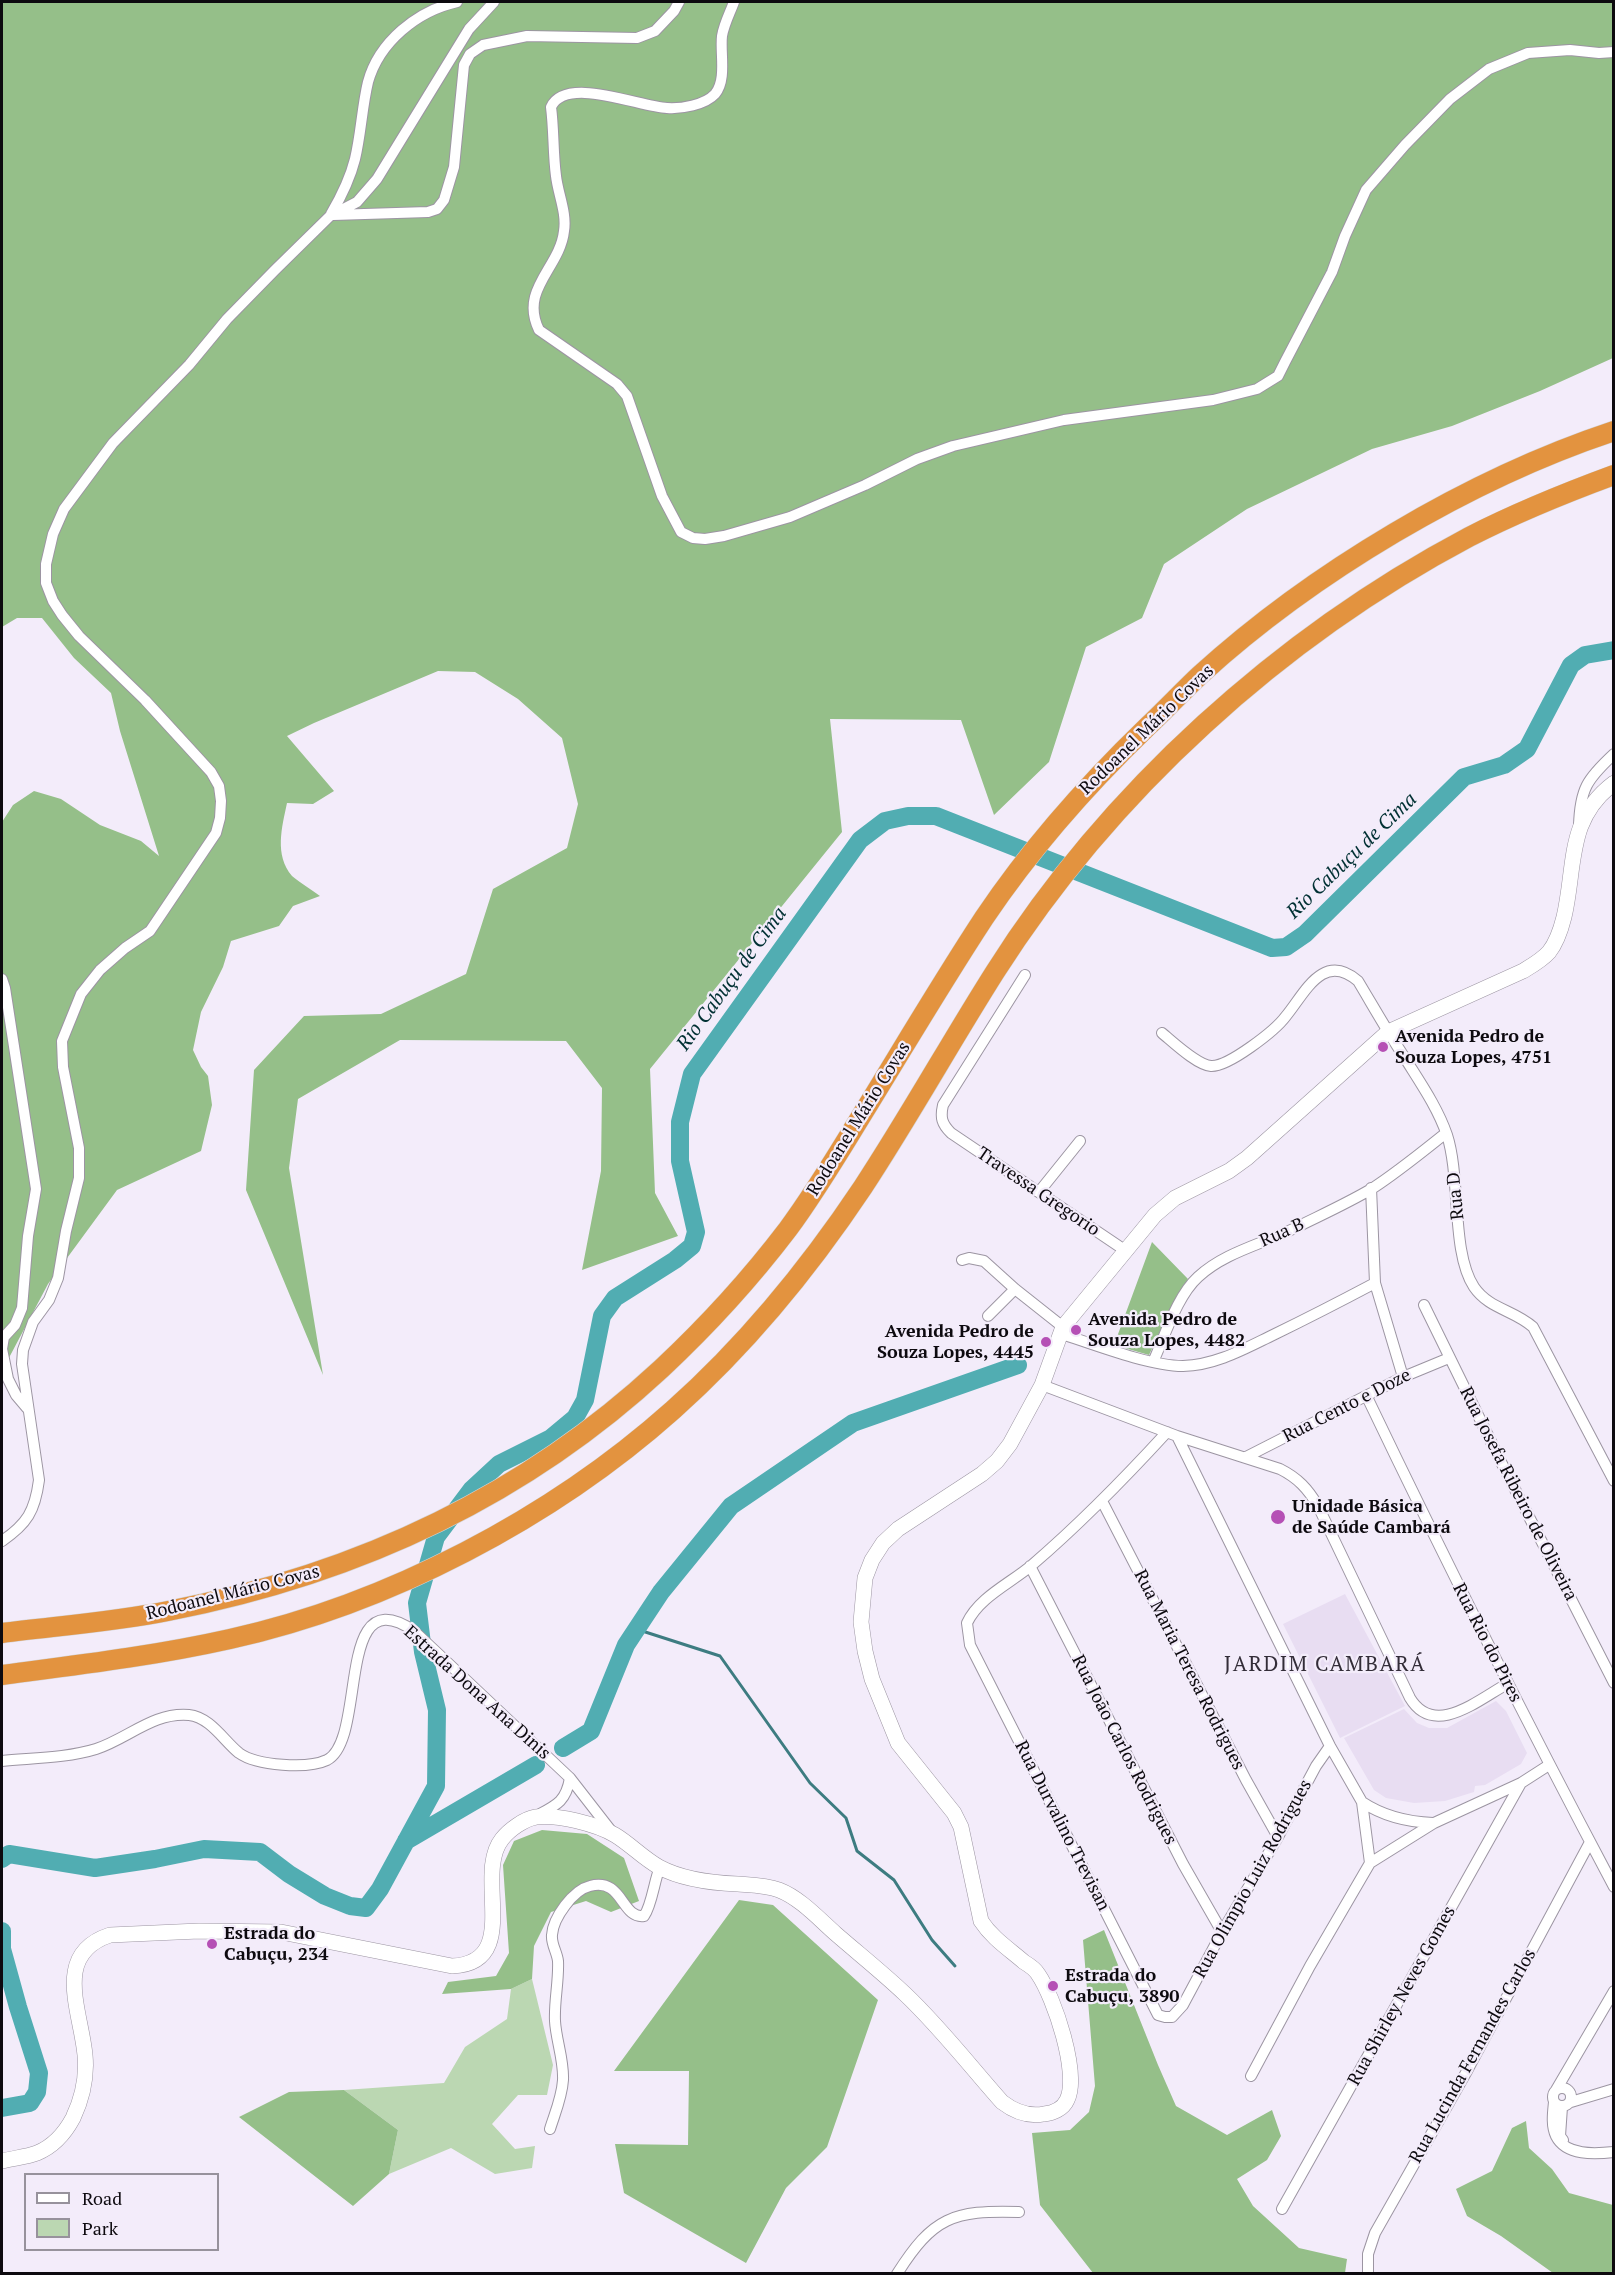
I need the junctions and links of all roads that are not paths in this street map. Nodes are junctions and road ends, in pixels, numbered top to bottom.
1 (457, 2) edge
2 (494, 2) edge
3 (679, 2) edge
4 (735, 2) edge
5 (1614, 52) edge
6 (330, 216) junction
7 (1614, 431) edge
8 (1614, 475) edge
9 (1614, 754) edge
10 (1614, 783) edge
11 (1580, 826) junction
12 (1025, 975) dead end
13 (2, 979) edge
14 (1388, 1032) junction
15 (1162, 1033) dead end
16 (1446, 1133) junction
17 (1080, 1141) dead end
18 (1371, 1188) junction
19 (1038, 1192) junction
20 (1126, 1251) junction
21 (962, 1260) dead end
22 (1375, 1283) junction
23 (1015, 1289) junction
24 (1424, 1305) dead end
25 (988, 1316) dead end
26 (1061, 1330) junction
27 (1449, 1358) junction
28 (1153, 1362) junction
29 (1402, 1377) junction
30 (1042, 1385) junction
31 (1366, 1397) junction
32 (27, 1408) junction
33 (1172, 1434) junction
34 (1246, 1457) junction
35 (1614, 1481) edge
36 (1102, 1501) junction
37 (2, 1541) edge
38 (1030, 1566) junction
39 (2, 1633) edge
40 (2, 1675) edge
41 (1614, 1683) edge
42 (1507, 1684) junction
43 (1330, 1746) junction
44 (2, 1761) edge
45 (1549, 1765) junction
46 (570, 1779) junction
47 (1521, 1782) junction
48 (1362, 1802) junction
49 (535, 1817) junction
50 (1434, 1823) junction
51 (614, 1835) junction
52 (1278, 1837) junction
53 (1590, 1842) junction
54 (1370, 1863) junction
55 (660, 1867) junction
56 (1614, 1887) edge
57 (1221, 1932) junction
58 (1614, 1991) edge
59 (1178, 2012) joint
60 (1251, 2076) dead end
61 (1614, 2089) edge
62 (1564, 2098) junction
63 (550, 2129) dead end
64 (1614, 2152) edge
65 (2, 2161) edge
66 (1282, 2209) dead end
67 (1019, 2212) dead end
68 (897, 2274) edge
69 (1368, 2274) edge

1 - 6 street
2 - 6 street
3 - 6 street
4 - 5 street
6 - 32 street
7 - 39 highway, Rodoanel Mário Covas
8 - 40 highway, Rodoanel Mário Covas
9 - 11 street
10 - 11 main road
11 - 14 main road
12 - 19 street, Travessa Gregorio
13 - 32 street
14 - 15 street, Rua D
14 - 16 street, Rua D
14 - 20 main road
16 - 18 street, Rua B
16 - 35 street, Rua D
17 - 19 street
18 - 22 street
18 - 28 street, Rua B
19 - 20 street, Travessa Gregorio
20 - 26 main road
21 - 23 street
22 - 28 street
22 - 29 street
23 - 25 street
23 - 26 street
24 - 27 street, Rua Josefa Ribeiro de Oliveira
26 - 28 street
26 - 30 main road
27 - 29 street, Rua Cento e Doze
27 - 41 street, Rua Josefa Ribeiro de Oliveira
29 - 31 street, Rua Cento e Doze
30 - 33 street
30 - 55 main road
31 - 34 street, Rua Cento e Doze
31 - 42 street, Rua Rio do Pires
32 - 37 street
33 - 34 street
33 - 36 street
33 - 43 street
34 - 42 street
36 - 38 street
36 - 52 street, Rua Maria Teresa Rodrigues
38 - 57 street, Rua João Carlos Rodrigues
38 - 59 street, Rua Durvalino Trevisan
42 - 45 street, Rua Rio do Pires
43 - 48 street
43 - 52 street, Rua Olimpio Luiz Rodrigues
44 - 46 street, Estrada Dona Ana Dinis
45 - 47 street
45 - 53 street, Rua Rio do Pires
46 - 49 street
46 - 51 street, Estrada Dona Ana Dinis
47 - 50 street
47 - 66 street, Rua Shirley Neves Gomes
48 - 50 street
48 - 54 street
49 - 51 main road
49 - 65 main road
50 - 54 street
51 - 55 main road
52 - 57 street, Rua Olimpio Luiz Rodrigues
53 - 56 street, Rua Rio do Pires
53 - 69 street, Rua Lucinda Fernandes Carlos
54 - 60 street
55 - 63 street
57 - 59 street, Rua Olimpio Luiz Rodrigues
58 - 62 street
61 - 62 street
62 - 64 street
67 - 68 street

